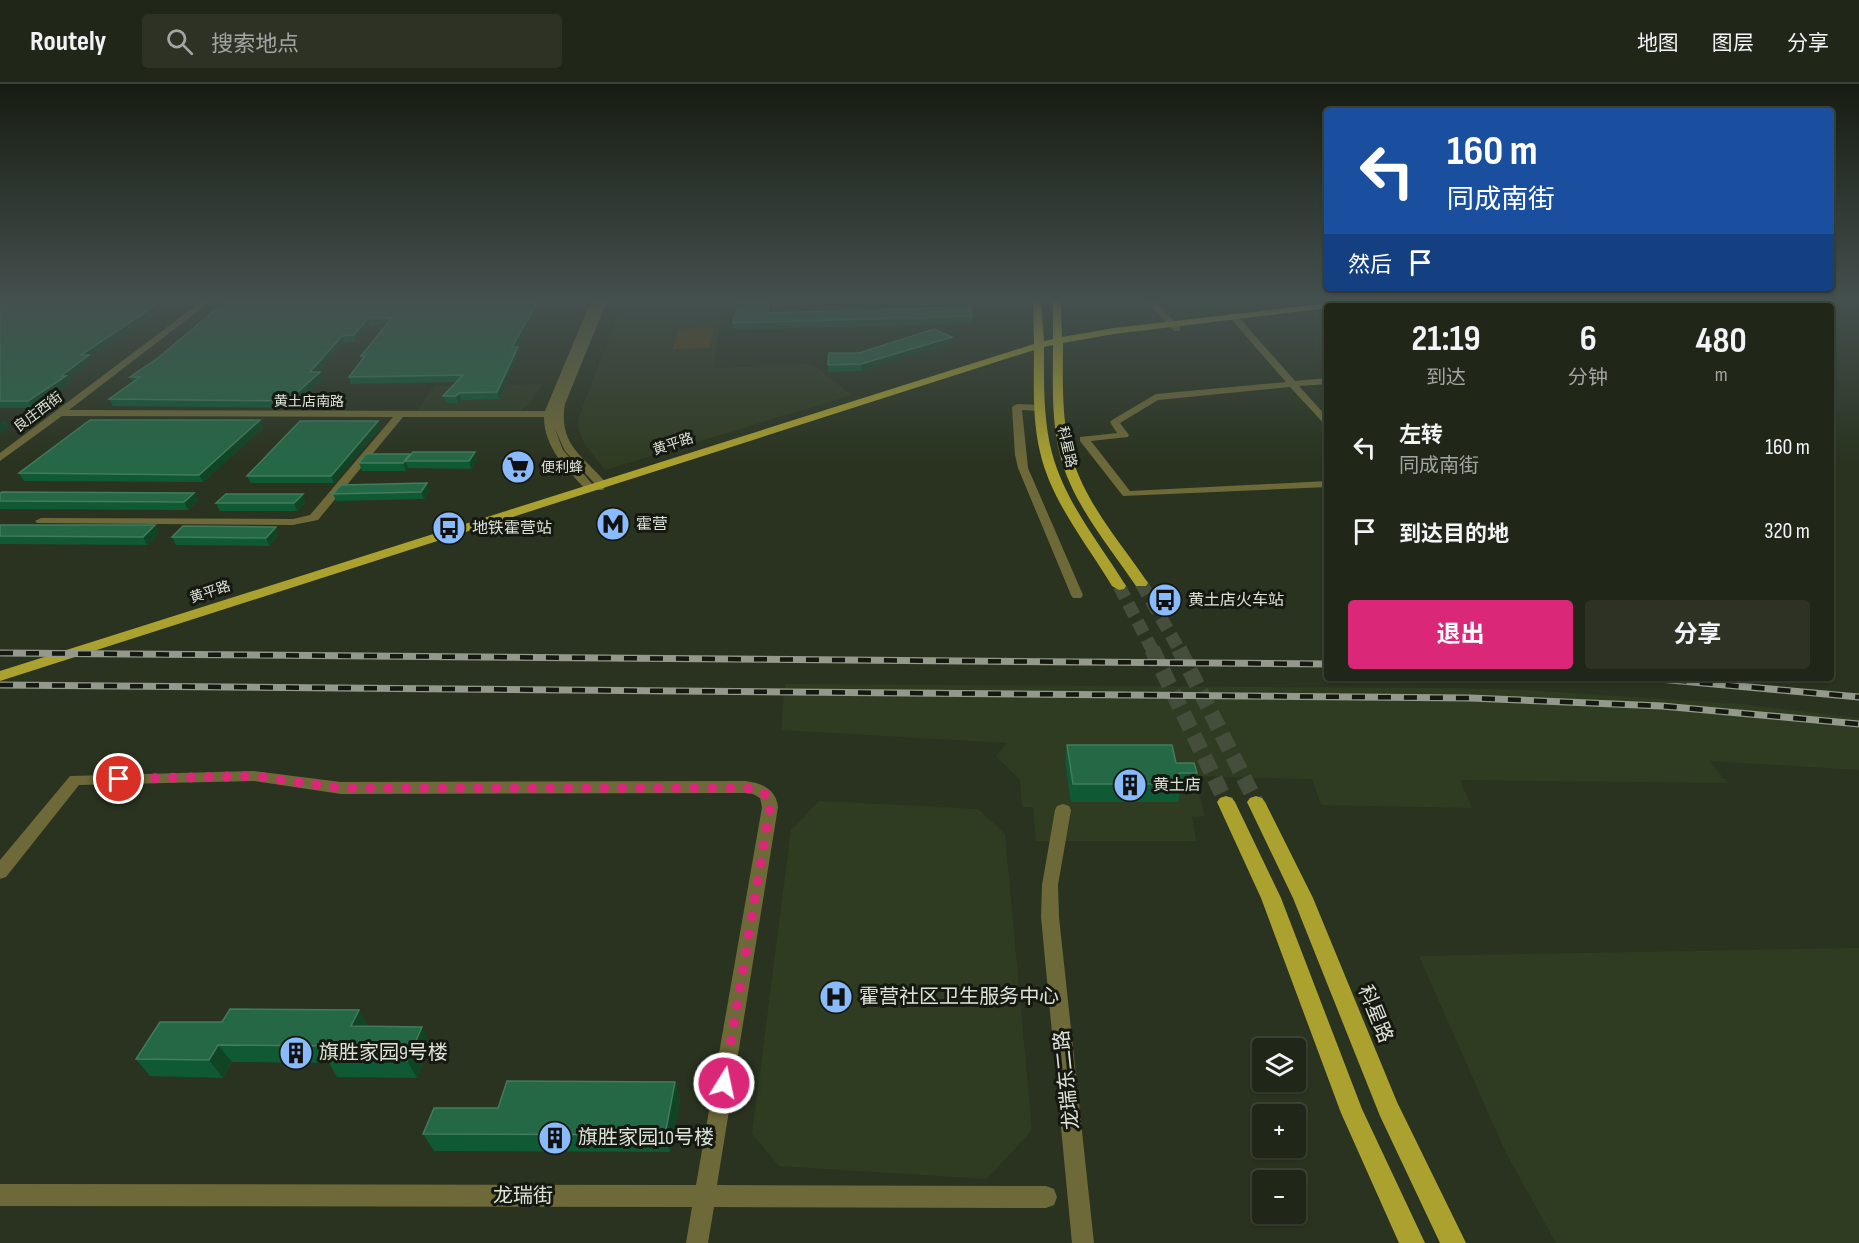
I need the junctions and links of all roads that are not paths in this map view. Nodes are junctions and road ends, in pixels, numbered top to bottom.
1 (136, 355) edge
2 (575, 355) edge
3 (579, 355) edge
4 (1013, 355) edge
5 (1039, 355) edge
6 (1059, 355) edge
7 (1267, 355) edge
8 (1324, 381) edge
9 (1292, 384) junction
10 (1041, 408) junction
11 (59, 413) junction
12 (399, 415) junction
13 (553, 415) junction
14 (1324, 420) edge
15 (0, 458) edge
16 (1324, 484) edge
17 (597, 486) junction
18 (41, 521) dead end
19 (1141, 583) tunnel mouth
20 (1119, 586) tunnel mouth
21 (1077, 595) dead end
22 (0, 678) edge
23 (1226, 802) tunnel mouth
24 (1256, 802) tunnel mouth
25 (1063, 810) dead end
26 (0, 872) edge
27 (0, 1195) edge
28 (705, 1196) junction
29 (1046, 1197) dead end
30 (697, 1243) edge
31 (1083, 1243) edge
32 (1412, 1243) edge
33 (1453, 1243) edge

1 - 11 street, 良庄西街
2 - 13 street
3 - 13 street
4 - 17 main road, 黄平路
5 - 10 main road, 科星路
6 - 19 main road, 科星路
7 - 9 street
8 - 9 street
9 - 14 street
9 - 16 street
10 - 20 main road, 科星路
10 - 21 street
11 - 12 street, 黄土店南路
11 - 15 street, 良庄西街
12 - 13 street, 黄土店南路
12 - 18 street
13 - 17 street
17 - 22 main road, 黄平路
23 - 32 main road
24 - 33 main road, 科星路
25 - 31 street, 龙瑞东二路
26 - 28 street
27 - 28 street, 龙瑞街
28 - 29 street, 龙瑞街
28 - 30 street

